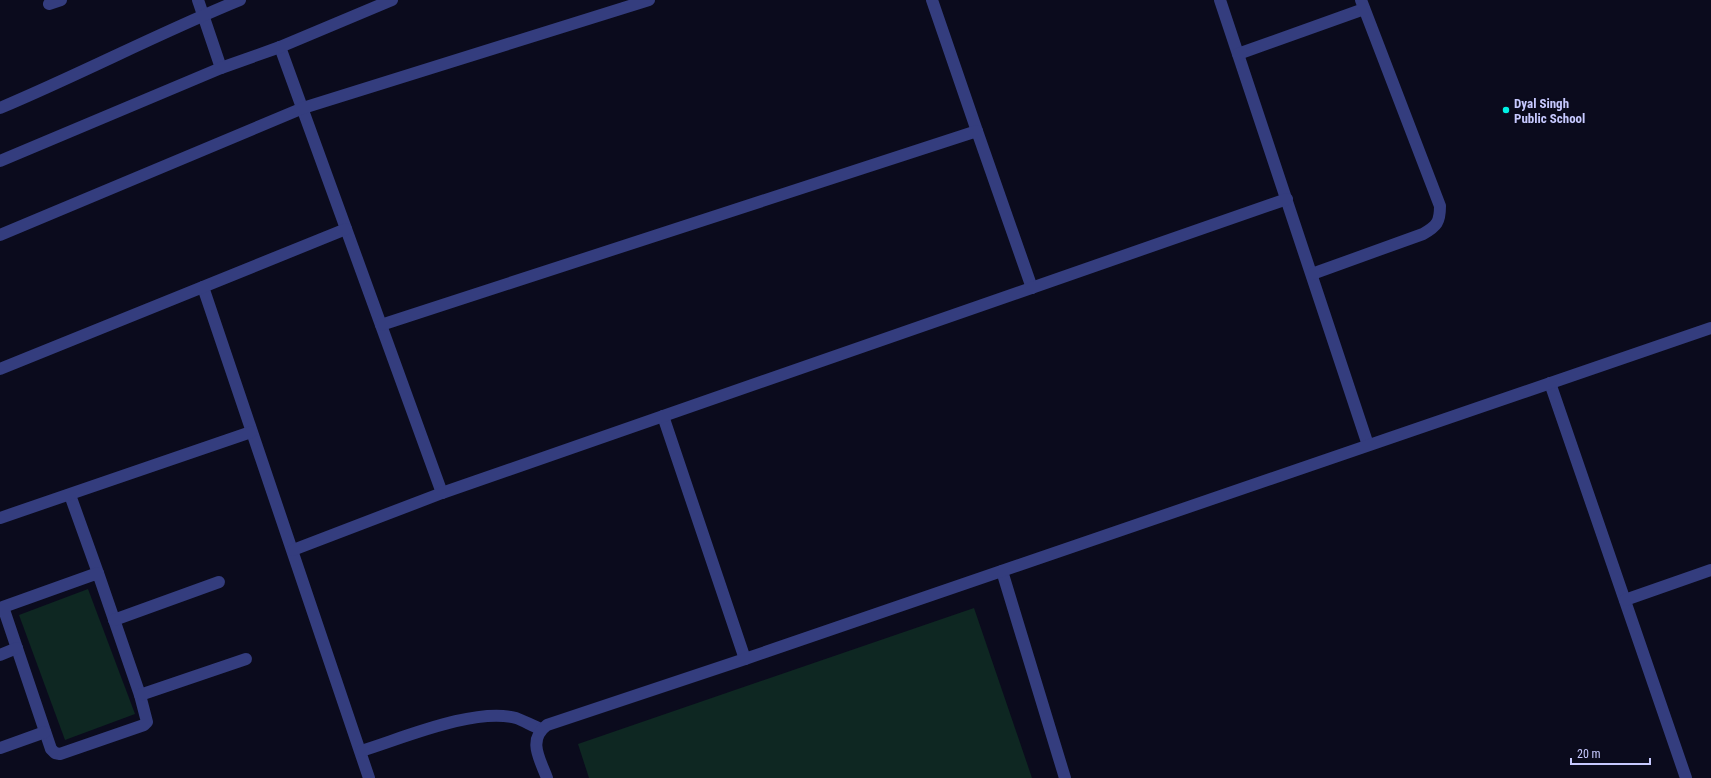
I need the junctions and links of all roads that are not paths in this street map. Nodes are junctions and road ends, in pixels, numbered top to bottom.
1 (61, 0) edge
2 (198, 0) edge
3 (240, 0) edge
4 (392, 0) edge
5 (649, 0) edge
6 (932, 0) edge
7 (1220, 0) edge
8 (49, 4) dead end
9 (1363, 4) edge
10 (203, 15) junction
11 (280, 47) junction
12 (1238, 54) junction
13 (222, 68) junction
14 (0, 108) edge
15 (303, 108) junction
16 (977, 131) junction
17 (0, 161) edge
18 (1288, 199) junction
19 (346, 229) junction
20 (0, 235) edge
21 (1312, 274) junction
22 (203, 287) junction
23 (1032, 288) junction
24 (381, 325) junction
25 (1711, 328) edge
26 (0, 369) edge
27 (1550, 383) junction
28 (663, 416) junction
29 (252, 432) junction
30 (1368, 445) junction
31 (442, 493) junction
32 (70, 495) junction
33 (0, 518) edge
34 (293, 550) junction
35 (1002, 570) junction
36 (1711, 570) edge
37 (98, 574) junction
38 (219, 582) dead end
39 (1625, 600) junction
40 (1, 603) edge
41 (114, 620) junction
42 (17, 648) junction
43 (0, 655) edge
44 (246, 659) dead end
45 (745, 659) junction
46 (140, 695) junction
47 (541, 729) junction
48 (45, 732) junction
49 (0, 748) edge
50 (361, 751) junction
51 (369, 778) edge
52 (547, 778) edge
53 (1066, 778) edge
54 (1686, 778) edge

1 - 8 street
2 - 10 street
3 - 10 street
4 - 11 street
5 - 15 street
6 - 16 street
7 - 12 street
9 - 12 street
9 - 21 street
10 - 13 street
10 - 14 street
11 - 13 street
11 - 15 street
12 - 18 street
13 - 17 street
15 - 19 street
15 - 20 street
16 - 23 street
16 - 24 street
18 - 21 street
18 - 23 street
19 - 22 street
19 - 24 street
21 - 30 street
22 - 26 street
22 - 29 street
23 - 28 street
24 - 31 street
25 - 27 street
27 - 30 street
27 - 39 street
28 - 31 street
28 - 45 street
29 - 32 street
29 - 34 street
30 - 35 street
31 - 34 street
32 - 33 street
32 - 37 street
34 - 50 street
35 - 45 street
35 - 53 street
36 - 39 street
37 - 40 street
37 - 41 street
38 - 41 street
39 - 54 street
40 - 42 street
41 - 46 street
42 - 43 street
42 - 48 street
44 - 46 street
45 - 47 street
46 - 48 street
47 - 50 street
47 - 52 street
48 - 49 street
50 - 51 street

